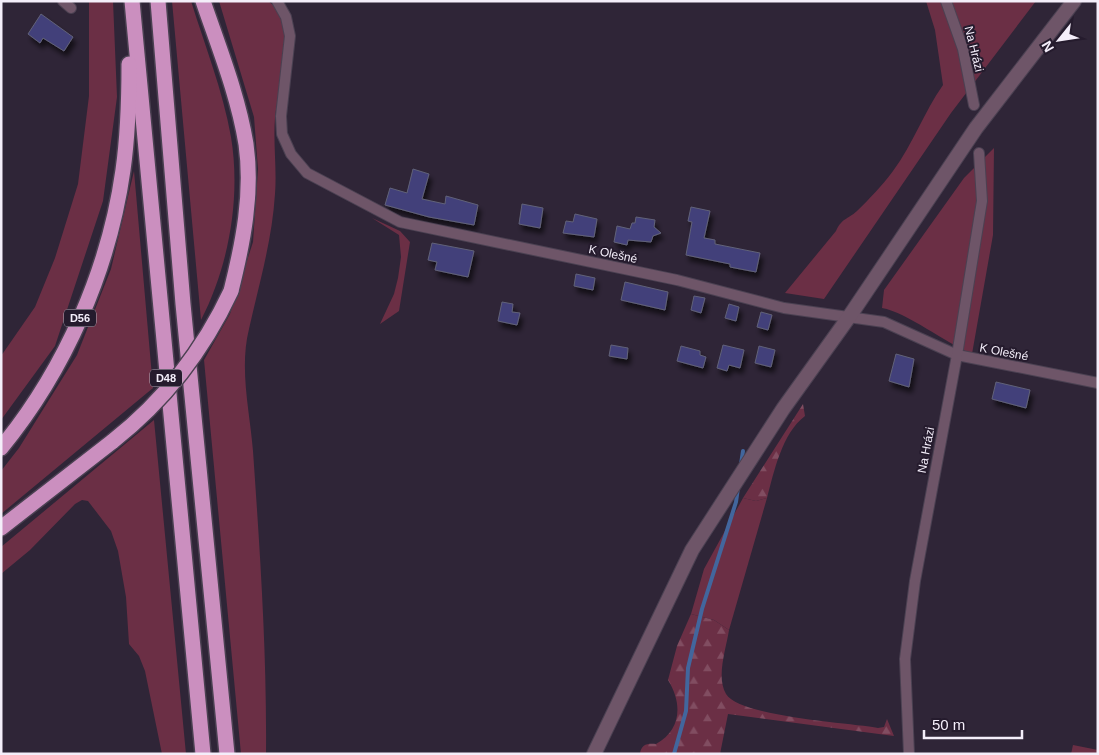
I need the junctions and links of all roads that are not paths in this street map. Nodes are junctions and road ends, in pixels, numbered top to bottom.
1 (131, 1) edge
2 (158, 1) edge
3 (203, 1) edge
4 (277, 1) edge
5 (946, 1) edge
6 (1074, 1) edge
7 (974, 105) dead end
8 (979, 153) dead end
9 (849, 318) junction
10 (957, 355) junction
11 (1098, 383) edge
12 (1, 448) edge
13 (1, 528) edge
14 (203, 754) edge
15 (226, 754) edge
16 (594, 754) edge
17 (909, 754) edge

1 - 12 highway, D56
1 - 14 highway, D48
2 - 15 highway, D48
3 - 13 highway, bridge
4 - 9 street, K Olešné
5 - 7 street, Na Hrázi
6 - 9 street
8 - 10 street, Na Hrázi
9 - 10 street, K Olešné
9 - 16 street
10 - 11 street, K Olešné
10 - 17 street, Na Hrázi

